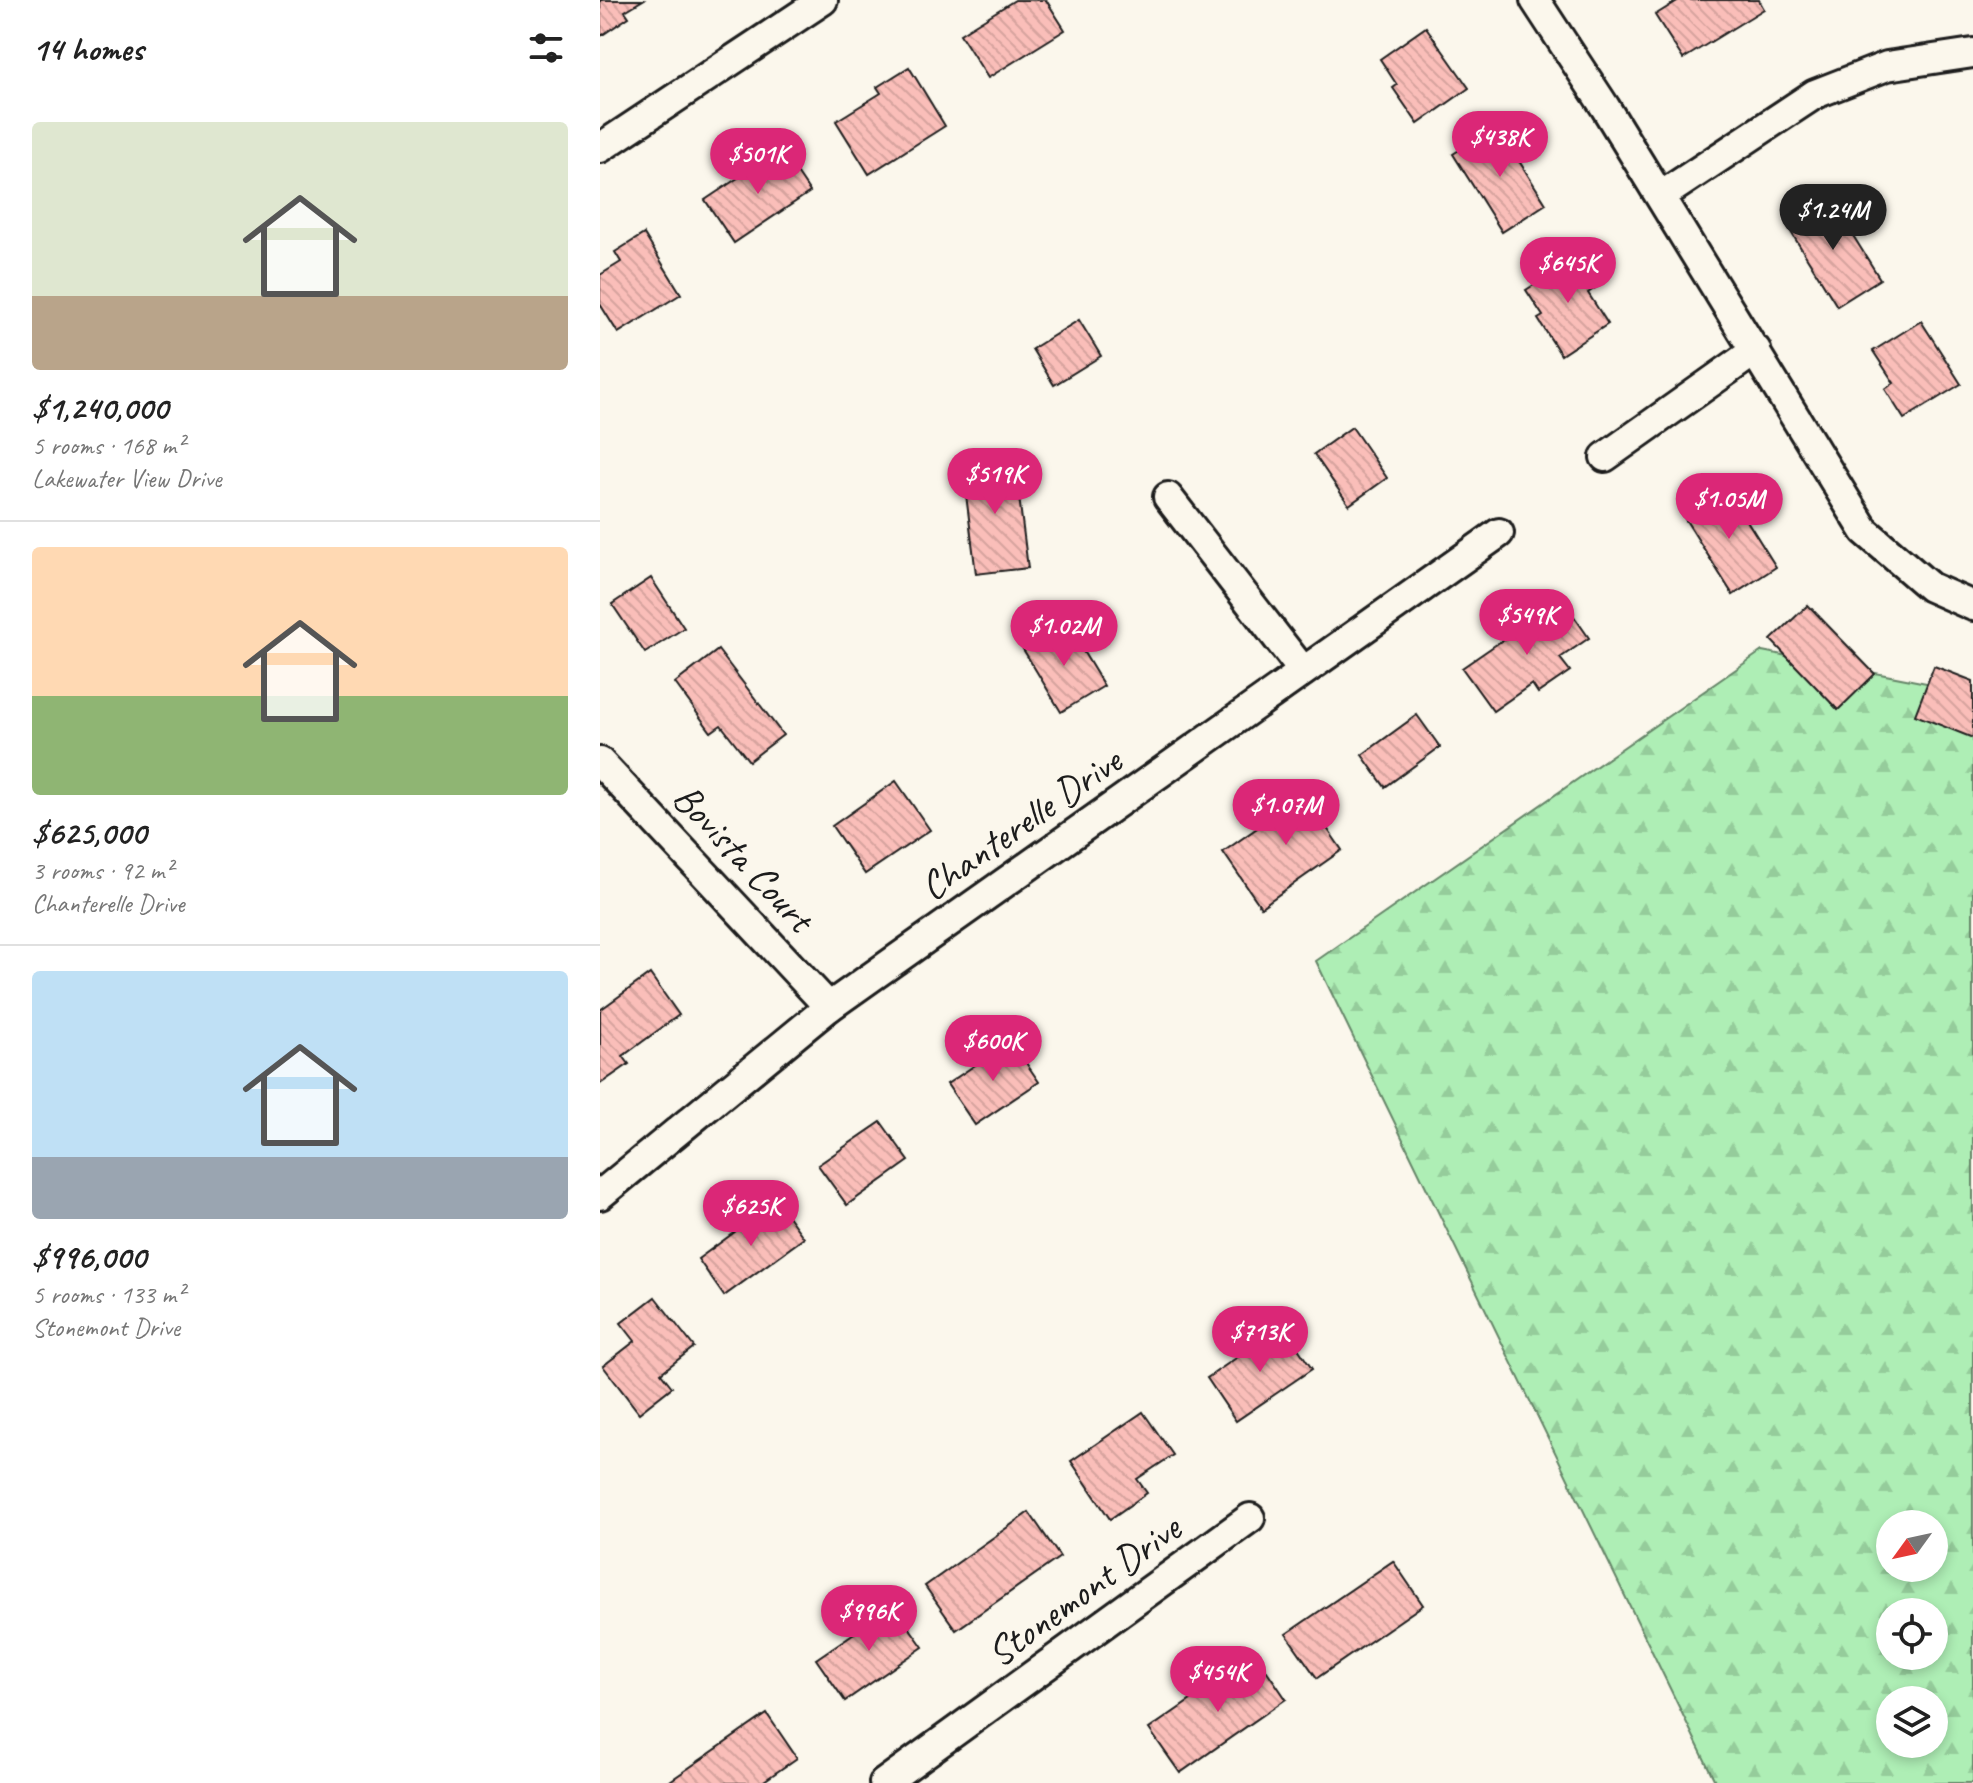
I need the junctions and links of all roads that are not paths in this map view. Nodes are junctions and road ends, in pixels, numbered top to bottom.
1 (823, 0) edge
2 (1535, 0) edge
3 (1973, 53) edge
4 (600, 148) edge
5 (1661, 196) junction
6 (1756, 350) junction
7 (1605, 457) dead end
8 (1168, 497) dead end
9 (1499, 533) dead end
10 (1973, 606) edge
11 (1303, 671) junction
12 (600, 762) edge
13 (829, 1007) junction
14 (600, 1195) edge
15 (1250, 1518) dead end
16 (884, 1783) edge

1 - 4 street
2 - 5 street
3 - 5 street
5 - 6 street
6 - 7 street
6 - 10 street
8 - 11 street
9 - 11 street, Chanterelle Drive
11 - 13 street, Chanterelle Drive
12 - 13 street, Bovista Court
13 - 14 street, Chanterelle Drive
15 - 16 street, Stonemont Drive

